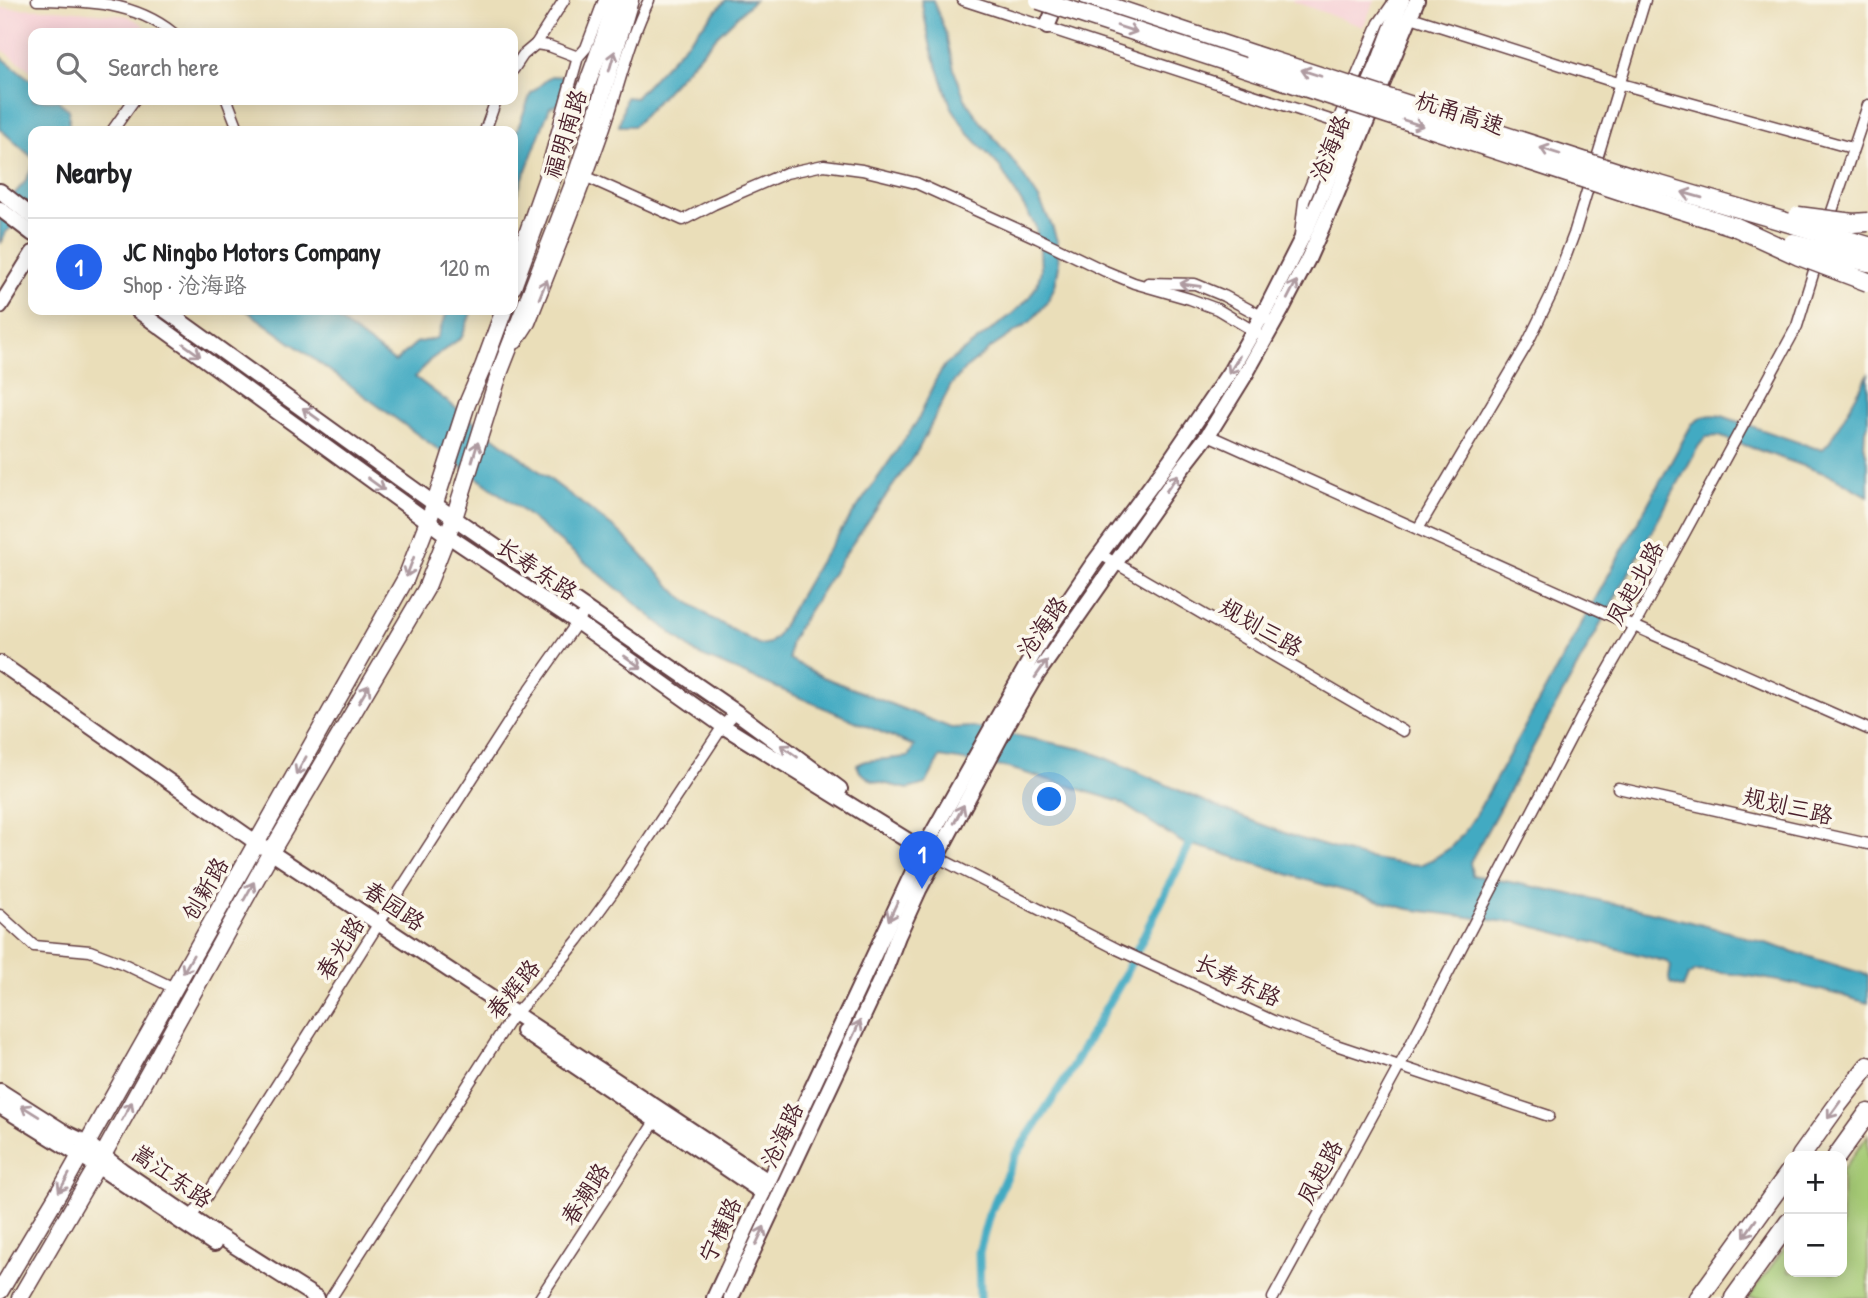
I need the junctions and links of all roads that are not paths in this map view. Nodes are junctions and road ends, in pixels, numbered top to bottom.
1 (37, 0) edge
2 (564, 0) edge
3 (604, 0) edge
4 (616, 0) edge
5 (630, 0) edge
6 (649, 0) edge
7 (962, 0) edge
8 (1039, 0) edge
9 (1058, 0) edge
10 (1090, 0) edge
11 (1395, 0) edge
12 (1402, 0) edge
13 (1417, 0) edge
14 (1645, 0) edge
15 (1411, 17) junction
16 (1047, 27) junction
17 (167, 28) edge
18 (536, 44) junction
19 (578, 57) junction
20 (518, 62) edge
21 (1621, 84) junction
22 (130, 105) edge
23 (229, 105) edge
24 (494, 105) edge
25 (1868, 105) edge
26 (569, 114) junction
27 (600, 121) junction
28 (1336, 122) junction
29 (116, 126) edge
30 (237, 126) edge
31 (487, 126) edge
32 (1853, 148) junction
33 (587, 177) junction
34 (1, 191) edge
35 (0, 209) edge
36 (1745, 210) junction
37 (28, 221) edge
38 (28, 222) edge
39 (1868, 222) edge
40 (1736, 227) junction
41 (1299, 244) junction
42 (1868, 246) edge
43 (518, 251) edge
44 (28, 261) edge
45 (1868, 262) edge
46 (518, 272) edge
47 (1868, 282) edge
48 (1134, 284) junction
49 (0, 306) edge
50 (144, 315) edge
51 (172, 315) edge
52 (495, 315) edge
53 (502, 315) edge
54 (1268, 320) junction
55 (1260, 334) junction
56 (483, 367) junction
57 (501, 371) junction
58 (1208, 435) junction
59 (435, 503) junction
60 (454, 518) junction
61 (428, 522) junction
62 (1419, 529) junction
63 (447, 535) junction
64 (1096, 560) junction
65 (1115, 564) junction
66 (586, 610) junction
67 (577, 622) junction
68 (1634, 626) junction
69 (0, 663) edge
70 (0, 673) edge
71 (736, 712) junction
72 (1000, 724) junction
73 (723, 726) junction
74 (1868, 729) edge
75 (1403, 731) dead end
76 (1618, 788) dead end
77 (1868, 844) edge
78 (263, 850) junction
79 (930, 853) junction
80 (0, 915) edge
81 (377, 926) junction
82 (174, 988) junction
83 (512, 1017) junction
84 (1400, 1065) junction
85 (1868, 1066) edge
86 (0, 1091) edge
87 (0, 1106) edge
88 (1868, 1113) edge
89 (659, 1116) junction
90 (1549, 1116) dead end
91 (83, 1150) junction
92 (1805, 1151) edge
93 (1841, 1151) edge
94 (100, 1160) junction
95 (1784, 1180) edge
96 (765, 1187) junction
97 (187, 1221) junction
98 (1784, 1229) edge
99 (0, 1291) edge
100 (20, 1298) edge
101 (300, 1298) edge
102 (317, 1298) edge
103 (331, 1298) edge
104 (540, 1298) edge
105 (714, 1298) edge
106 (732, 1298) edge
107 (1273, 1298) edge
108 (1699, 1298) edge
109 (1734, 1298) edge

1 - 17 street
2 - 18 street
3 - 19 street
4 - 26 main road, 福明南路
27 -> 5 main road, 福明南路
6 - 27 street
7 - 16 street
8 -> 40 highway, 杭甬高速, bridge
9 - 16 main road
36 -> 10 highway, 杭甬高速, bridge
11 - 28 street
12 - 41 main road, 沧海路
13 - 15 main road, 沧海路
14 - 21 street
15 - 21 street
54 -> 15 main road, 沧海路
16 - 28 street
18 - 19 street
18 - 20 street
19 - 26 street
21 - 32 street
21 - 62 street
22 - 29 street
23 - 30 street
24 - 31 street
25 - 32 street, 凤起北路
26 - 43 street
26 - 46 main road, 福明南路
27 - 33 street
27 - 57 main road, 福明南路
28 - 41 street
32 - 68 street, 凤起北路
33 - 48 street
57 -> 33 street
34 - 37 main road
35 - 38 main road
36 - 39 highway, bridge
36 - 42 highway, 杭甬高速, bridge
40 - 45 highway, 杭甬高速, bridge
40 - 47 highway, bridge
41 - 54 main road, 沧海路
44 - 49 main road
54 -> 48 street
48 - 55 street
50 -> 61 main road, 长寿东路
59 -> 51 main road, 长寿东路
52 - 56 street
53 - 56 main road
54 - 55 main road, 沧海路
55 - 58 main road, 沧海路
55 -> 64 main road, 沧海路
56 - 59 main road
60 -> 57 main road, 福明南路
58 - 62 street
65 -> 58 main road, 沧海路
59 - 60 main road, 长寿东路
59 - 61 main road, 创新路
60 - 63 main road, 创新路
60 - 66 main road, 长寿东路
61 - 63 main road, 长寿东路
61 -> 78 main road, 创新路
62 - 68 street
63 - 67 main road, 长寿东路
78 -> 63 main road, 创新路
64 - 65 street, 规划三路
64 - 72 main road
72 -> 65 main road, 沧海路
65 - 75 street, 规划三路
66 - 67 street, 春光路
66 - 71 main road, 长寿东路
67 -> 73 main road, 长寿东路
67 - 81 street, 春光路
68 - 74 street
68 - 84 street, 凤起北路
69 - 78 main road, 春园路
70 - 78 main road, 春园路
71 - 73 street, 春辉路
79 -> 71 main road, 长寿东路
72 - 79 main road, 沧海路
73 - 79 main road, 长寿东路
73 - 83 street, 春辉路
76 - 77 street, 规划三路
78 - 81 main road, 春园路
78 -> 82 main road, 创新路
94 -> 78 main road, 创新路
79 - 84 street, 长寿东路
79 -> 96 main road, 沧海路
106 -> 79 main road, 沧海路
80 - 82 street
81 - 83 main road, 春园路
81 - 97 street, 春光路
82 - 91 main road, 创新路
83 - 89 main road, 春园路
83 - 103 street, 春辉路
84 - 90 street, 长寿东路
84 - 107 street, 凤起路
85 -> 92 highway
91 -> 86 main road, 嵩江东路
87 - 91 main road, 嵩江东路
88 - 93 highway
89 - 96 main road, 春园路
89 - 104 street, 春潮路
91 - 94 main road, 嵩江东路
91 -> 99 main road, 创新路
94 - 97 main road, 嵩江东路
94 - 100 main road, 创新路
95 -> 108 highway
96 - 105 main road, 宁横路
97 - 101 main road, 嵩江东路
97 - 102 main road, 嵩江东路
98 - 109 highway

